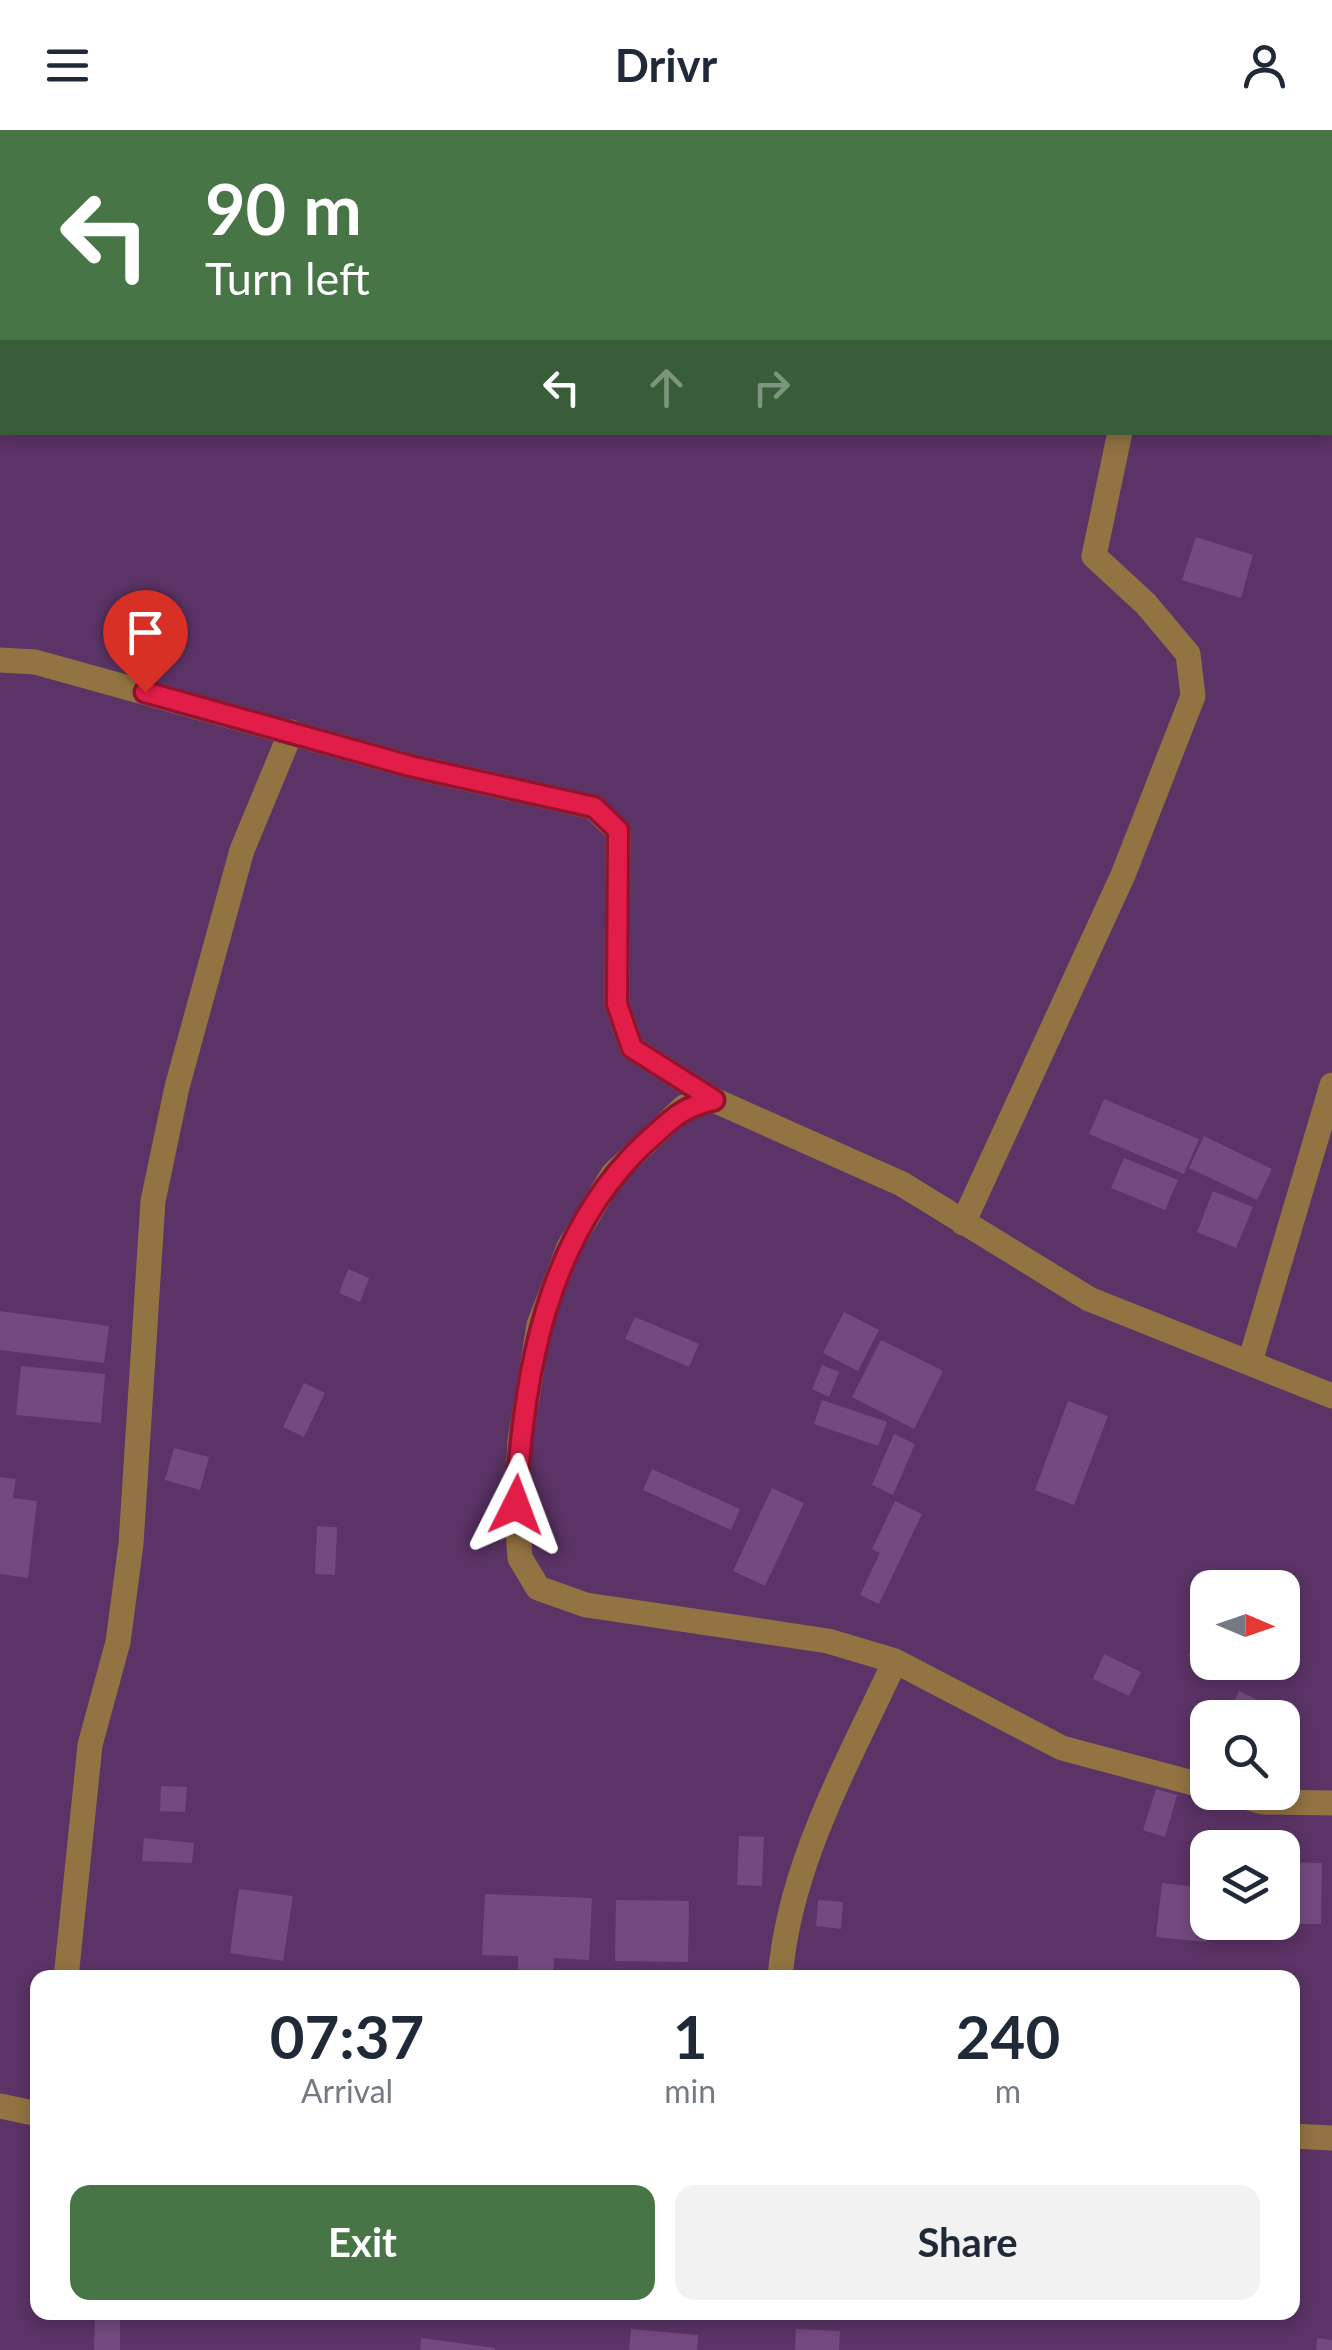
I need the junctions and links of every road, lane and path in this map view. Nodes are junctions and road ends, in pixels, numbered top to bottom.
1 (1119, 435) edge
2 (0, 660) edge
3 (291, 732) junction
4 (1332, 1086) edge
5 (714, 1100) junction
6 (962, 1224) junction
7 (1250, 1362) junction
8 (1332, 1396) edge
9 (894, 1661) junction
10 (1190, 1782) edge
11 (1300, 1803) edge
12 (1332, 1803) edge
13 (67, 1970) edge
14 (781, 1970) edge
15 (0, 2106) edge
16 (30, 2112) edge
17 (1300, 2136) edge
18 (1332, 2138) edge

1 - 6 street
2 - 3 street
3 - 5 street
3 - 13 street
4 - 7 street
5 - 6 street
5 - 9 street
6 - 7 street
7 - 8 street
9 - 10 street
9 - 14 street
11 - 12 street
15 - 16 street
17 - 18 street

